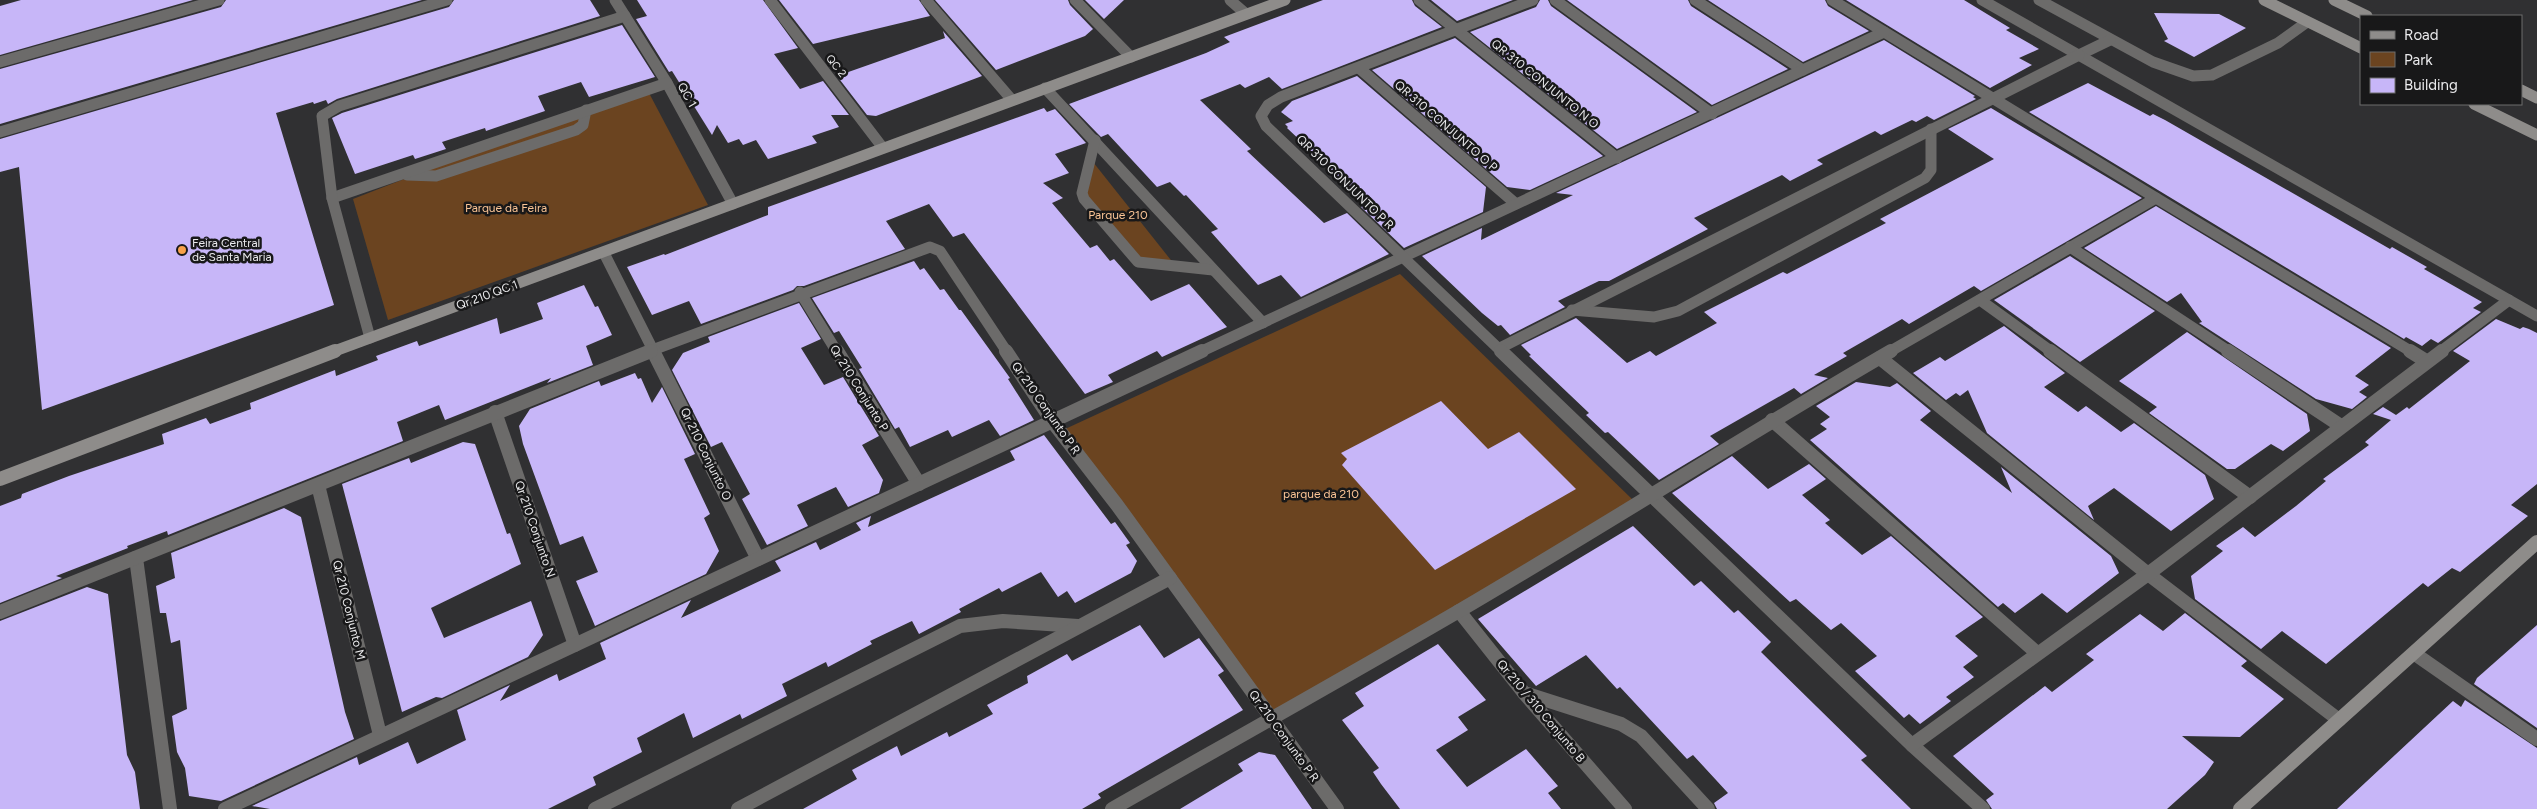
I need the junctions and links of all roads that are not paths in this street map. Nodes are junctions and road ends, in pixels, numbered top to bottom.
1 (219, 0) edge
2 (447, 0) edge
3 (615, 0) edge
4 (770, 0) edge
5 (926, 0) edge
6 (1075, 0) edge
7 (1230, 0) edge
8 (1285, 0) edge
9 (1419, 0) edge
10 (1533, 0) edge
11 (1555, 0) edge
12 (1695, 0) edge
13 (1832, 0) edge
14 (1982, 0) edge
15 (2039, 0) edge
16 (2264, 0) edge
17 (2334, 0) edge
18 (1246, 14) junction
19 (2365, 15) edge
20 (625, 16) junction
21 (2307, 22) junction
22 (1457, 29) junction
23 (1884, 32) junction
24 (2110, 40) junction
25 (2360, 48) edge
26 (2079, 56) junction
27 (1131, 57) junction
28 (0, 62) edge
29 (1359, 68) junction
30 (1803, 70) junction
31 (667, 83) junction
32 (1045, 88) junction
33 (2522, 90) edge
34 (1992, 98) junction
35 (2537, 98) edge
36 (1012, 100) junction
37 (2476, 105) edge
38 (586, 110) junction
39 (1712, 114) junction
40 (1931, 129) junction
41 (0, 132) edge
42 (2537, 135) edge
43 (1095, 140) junction
44 (883, 148) junction
45 (1617, 158) junction
46 (402, 174) junction
47 (332, 198) junction
48 (2156, 198) junction
49 (733, 204) junction
50 (1516, 204) junction
51 (2070, 247) junction
52 (604, 253) junction
53 (1405, 258) junction
54 (1213, 270) junction
55 (800, 292) junction
56 (1980, 300) junction
57 (2509, 300) junction
58 (1572, 310) junction
59 (2537, 316) edge
60 (1263, 322) junction
61 (370, 338) junction
62 (1500, 348) junction
63 (654, 350) junction
64 (1880, 358) junction
65 (2426, 361) junction
66 (495, 412) junction
67 (1772, 420) junction
68 (1052, 421) junction
69 (2341, 426) junction
70 (0, 479) edge
71 (919, 484) junction
72 (318, 485) junction
73 (1652, 496) junction
74 (2250, 497) junction
75 (2537, 542) edge
76 (136, 558) junction
77 (758, 559) junction
78 (2148, 574) junction
79 (1170, 578) junction
80 (1459, 611) junction
81 (0, 612) edge
82 (1078, 626) junction
83 (576, 645) junction
84 (2037, 653) junction
85 (2415, 654) junction
86 (1524, 693) junction
87 (1271, 718) junction
88 (2339, 720) junction
89 (380, 735) junction
90 (2537, 740) edge
91 (1912, 745) junction
92 (170, 809) edge
93 (225, 809) edge
94 (595, 809) edge
95 (738, 809) edge
96 (1112, 809) edge
97 (1338, 809) edge
98 (1625, 809) edge
99 (1708, 809) edge
100 (1983, 809) edge
101 (2240, 809) edge

1 - 28 street
2 - 41 street
3 - 20 street, QC 1
4 - 44 street, QC 2
5 - 36 street
6 - 27 street
7 - 18 street
8 - 18 street, Qr 210 QC 1
9 - 22 street, QR 310 CONJUNTO N O
10 - 22 street
11 - 39 street
12 - 30 street
13 - 23 street
14 - 26 street
15 - 24 street
16 - 21 street
17 - 19 street
18 - 27 street, Qr 210 QC 1
20 - 31 street, QC 1
20 - 47 street
21 - 24 street
21 - 25 street
22 - 29 street
22 - 45 street, QR 310 CONJUNTO N O
23 - 30 street
23 - 34 street
24 - 26 street
26 - 34 street
26 - 57 street
27 - 32 street, Qr 210 QC 1
29 - 50 street, QR 310 CONJUNTO O P
29 - 53 street, QR 310 CONJUNTO P R
30 - 39 street
31 - 38 street
31 - 49 street, QC 1
32 - 36 street, Qr 210 QC 1
32 - 43 street
33 - 35 street
34 - 40 street
34 - 48 street
36 - 44 street, Qr 210 QC 1
37 - 42 street
38 - 46 street
38 - 46 street
39 - 45 street
40 - 58 street
40 - 58 street
43 - 54 street
43 - 54 street
44 - 49 street, Qr 210 QC 1
45 - 50 street
46 - 47 street
47 - 61 street
48 - 51 street
48 - 65 street
49 - 52 street, Qr 210 QC 1
50 - 53 street
51 - 56 street
51 - 69 street
52 - 61 street, Qr 210 QC 1
52 - 63 street, Qr 210 Conjunto O
53 - 60 street
53 - 62 street, QR 310 CONJUNTO P R
54 - 60 street
55 - 63 street, Qr 210 Conjunto P R
55 - 68 street, Qr 210 Conjunto P R
55 - 71 street, Qr 210 Conjunto P
56 - 64 street
56 - 74 street
57 - 59 street
57 - 65 street
58 - 62 street
60 - 68 street
61 - 70 street, Qr 210 QC 1
62 - 73 street, QR 310 CONJUNTO P R
63 - 66 street, Qr 210 Conjunto P R
63 - 77 street, Qr 210 Conjunto O
64 - 67 street
64 - 78 street
65 - 69 street
66 - 72 street, Qr 210 Conjunto P R
66 - 83 street, Qr 210 Conjunto N
67 - 73 street
67 - 84 street
68 - 71 street
68 - 79 street, Qr 210 Conjunto P R
69 - 74 street
71 - 77 street
72 - 76 street, Qr 210 Conjunto P R
72 - 89 street, Qr 210 Conjunto M
73 - 80 street
73 - 91 street, QR 310 CONJUNTO P R
74 - 78 street
75 - 85 street
76 - 81 street, Qr 210 Conjunto P R
76 - 92 street
77 - 83 street
78 - 84 street
78 - 88 street
79 - 82 street
79 - 87 street, Qr 210 Conjunto P R
80 - 86 street, Qr 210 / 310 Conjunto B
80 - 87 street
82 - 94 street
82 - 95 street
83 - 89 street
84 - 91 street
85 - 88 street
85 - 90 street
86 - 98 street, Qr 210 / 310 Conjunto B
86 - 99 street
87 - 96 street
87 - 97 street, Qr 210 Conjunto P R
88 - 101 street
89 - 93 street
91 - 100 street, QR 310 CONJUNTO P R

